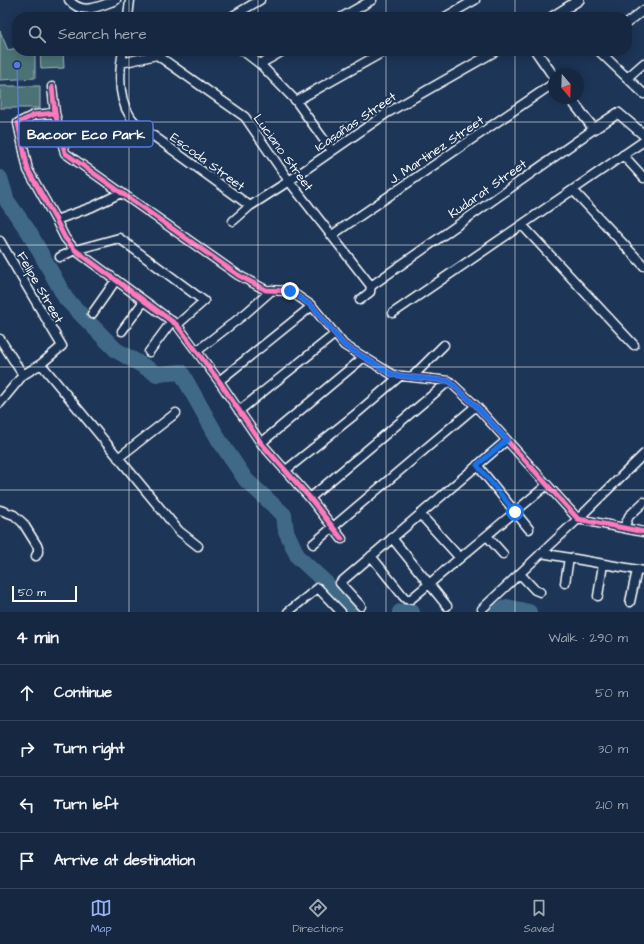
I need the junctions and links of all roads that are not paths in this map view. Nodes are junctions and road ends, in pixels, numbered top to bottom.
1 (69, 0) edge
2 (116, 0) edge
3 (130, 0) edge
4 (260, 0) edge
5 (372, 0) edge
6 (475, 0) edge
7 (579, 0) edge
8 (644, 10) edge
9 (129, 12) edge
10 (240, 12) edge
11 (351, 12) edge
12 (454, 12) edge
13 (560, 12) edge
14 (632, 19) edge
15 (122, 56) edge
16 (152, 56) edge
17 (158, 56) edge
18 (250, 56) edge
19 (274, 56) edge
20 (376, 56) edge
21 (487, 56) edge
22 (539, 56) edge
23 (604, 56) edge
24 (121, 63) junction
25 (644, 63) edge
26 (260, 64) junction
27 (548, 68) edge
28 (627, 78) junction
29 (52, 87) dead end
30 (548, 87) edge
31 (644, 94) edge
32 (296, 101) junction
33 (575, 104) edge
34 (55, 113) junction
35 (594, 129) junction
36 (644, 135) edge
37 (644, 141) edge
38 (332, 151) junction
39 (623, 155) junction
40 (644, 178) edge
41 (289, 181) junction
42 (573, 190) junction
43 (121, 193) junction
44 (250, 206) junction
45 (56, 220) junction
46 (233, 221) dead end
47 (522, 225) junction
48 (332, 235) junction
49 (0, 240) edge
50 (75, 250) junction
51 (60, 258) dead end
52 (644, 266) edge
53 (116, 280) junction
54 (371, 286) junction
55 (272, 290) junction
56 (144, 300) junction
57 (360, 300) dead end
58 (312, 306) junction
59 (394, 313) dead end
60 (92, 314) dead end
61 (174, 323) junction
62 (122, 331) dead end
63 (335, 334) junction
64 (0, 339) edge
65 (444, 345) dead end
66 (634, 345) dead end
67 (197, 351) junction
68 (149, 352) dead end
69 (364, 357) junction
70 (41, 364) junction
71 (23, 375) junction
72 (400, 376) junction
73 (412, 377) junction
74 (219, 381) junction
75 (449, 381) junction
76 (0, 404) edge
77 (476, 406) junction
78 (240, 411) junction
79 (176, 414) dead end
80 (507, 440) junction
81 (261, 443) junction
82 (644, 454) edge
83 (118, 458) junction
84 (477, 465) junction
85 (286, 470) junction
86 (547, 485) junction
87 (310, 498) junction
88 (644, 502) edge
89 (0, 510) edge
90 (515, 512) junction
91 (420, 514) junction
92 (578, 519) junction
93 (332, 528) junction
94 (624, 528) junction
95 (528, 529) dead end
96 (644, 532) edge
97 (486, 536) junction
98 (392, 538) junction
99 (342, 539) dead end
100 (313, 544) dead end
101 (198, 546) dead end
102 (542, 553) junction
103 (503, 554) dead end
104 (36, 556) dead end
105 (371, 556) junction
106 (460, 558) junction
107 (569, 558) junction
108 (603, 564) junction
109 (640, 570) edge
110 (520, 574) junction
111 (430, 583) junction
112 (565, 583) dead end
113 (540, 592) dead end
114 (598, 596) dead end
115 (630, 602) dead end
116 (362, 606) dead end
117 (447, 606) dead end
118 (482, 609) dead end
119 (288, 612) edge
120 (341, 612) edge

1 - 2 street
3 - 9 street
4 - 10 street
5 - 11 street
6 - 12 street
7 - 13 street
8 - 14 street
15 - 24 street, Escoda Street
16 - 24 street
17 - 41 street, Luciano Street
18 - 26 street
19 - 26 street
20 - 32 street
21 - 38 street, Icasañas Street
22 - 27 street
23 - 28 street
24 - 44 street, Escoda Street
25 - 28 street
26 - 32 street
28 - 31 street
29 - 34 street
30 - 48 street, J. Martinez Street
32 - 38 street
33 - 35 street
34 - 43 street
34 - 45 street
35 - 36 street, Kudarat Street
35 - 54 street, Kudarat Street
37 - 39 street
38 - 41 street, Icasañas Street
39 - 40 street
39 - 42 street
41 - 44 street, Icasañas Street
41 - 48 street, Luciano Street
42 - 47 street
42 - 52 street
43 - 45 street
43 - 55 street
44 - 46 street, Icasañas Street
45 - 50 street
47 - 59 street
47 - 66 street
48 - 54 street, Luciano Street
49 - 70 street, Felipe Street
50 - 51 street
50 - 53 street
50 - 61 street
53 - 56 street
53 - 60 street
54 - 57 street, Kudarat Street
55 - 58 street
55 - 67 street
56 - 61 street
56 - 62 street
58 - 63 street
58 - 74 street
61 - 67 street
61 - 68 street
63 - 69 street
63 - 78 street
64 - 71 street
65 - 73 street
67 - 74 street
69 - 72 street
69 - 81 street
70 - 71 street
70 - 83 street
71 - 76 street
72 - 73 street
72 - 85 street
73 - 75 street
74 - 78 street
75 - 77 street
75 - 87 street
77 - 80 street
77 - 93 street
78 - 81 street
79 - 83 street
80 - 84 street
80 - 86 street
81 - 85 street
82 - 92 street
83 - 101 street
84 - 90 street
84 - 91 street
85 - 87 street
86 - 90 street
86 - 92 street
87 - 93 street
88 - 94 street
89 - 104 street
90 - 95 street
90 - 97 street
91 - 98 street
91 - 106 street
92 - 94 street
92 - 102 street
93 - 99 street
93 - 100 street
94 - 96 street
97 - 103 street
97 - 106 street
98 - 105 street
98 - 111 street
102 - 107 street
102 - 110 street
105 - 111 street
105 - 116 street
106 - 111 street
107 - 108 street
107 - 112 street
108 - 109 street
108 - 114 street
109 - 115 street
110 - 113 street
110 - 118 street
111 - 117 street
119 - 120 street

